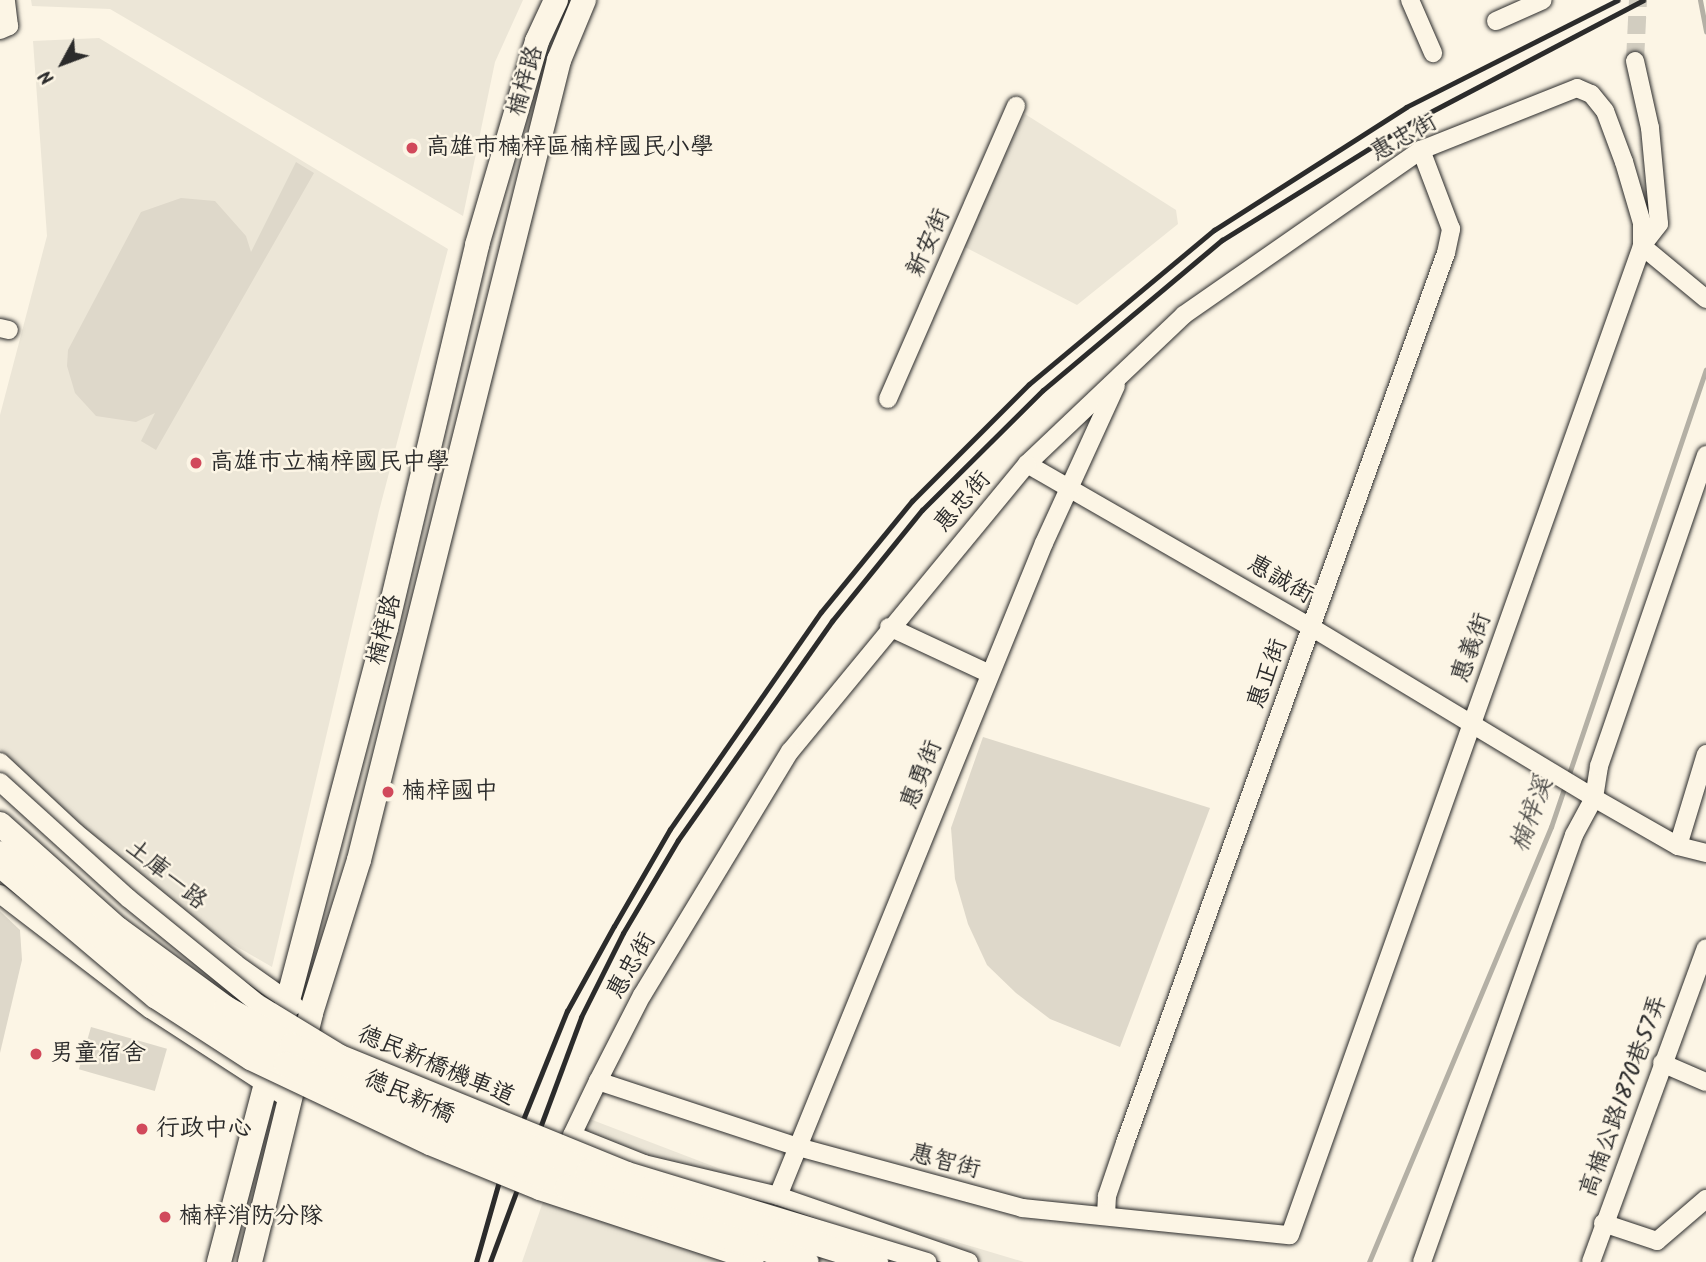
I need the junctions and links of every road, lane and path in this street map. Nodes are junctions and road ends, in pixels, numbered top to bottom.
1 (6, 0) edge
2 (556, 0) edge
3 (584, 0) edge
4 (1410, 0) edge
5 (1542, 0) edge
6 (1496, 21) dead end
7 (5, 28) edge
8 (1433, 53) dead end
9 (1635, 61) tunnel mouth
10 (1577, 88) joint
11 (1016, 106) dead end
12 (1421, 150) junction
13 (1642, 246) junction
14 (1706, 299) edge
15 (1120, 376) junction
16 (888, 400) dead end
17 (1706, 456) edge
18 (1027, 464) junction
19 (1069, 487) junction
20 (1311, 626) junction
21 (889, 627) junction
22 (990, 674) junction
23 (1471, 723) junction
24 (1706, 754) edge
25 (0, 762) edge
26 (0, 782) edge
27 (1594, 798) junction
28 (0, 824) edge
29 (1678, 846) junction
30 (0, 853) edge
31 (1706, 853) edge
32 (0, 869) edge
33 (0, 894) edge
34 (1706, 948) edge
35 (1699, 981) edge
36 (285, 1000) junction
37 (311, 1013) junction
38 (1662, 1063) junction
39 (598, 1081) junction
40 (1706, 1082) edge
41 (264, 1085) junction
42 (290, 1100) junction
43 (798, 1147) junction
44 (778, 1196) junction
45 (1706, 1199) edge
46 (1106, 1215) junction
47 (1603, 1223) junction
48 (1290, 1235) joint
49 (219, 1262) edge
50 (250, 1262) edge
51 (755, 1262) edge
52 (807, 1262) edge
53 (876, 1262) edge
54 (927, 1262) edge
55 (969, 1262) edge
56 (1422, 1262) edge
57 (1591, 1262) edge

1 - 7 street
2 - 36 street, 楠梓路
3 - 37 street, 楠梓路
4 - 8 street
5 - 6 street
9 - 13 street
10 - 12 street, 惠忠街
10 - 13 street, 惠義街
11 - 16 street, 新安街
12 - 15 street, 惠忠街
12 - 20 street, 惠正街
13 - 14 street
13 - 23 street, 惠義街
15 - 18 street, 惠忠街
15 - 19 street, 惠勇街
17 - 27 street
18 - 19 street, 惠誠街
18 - 21 street, 惠忠街
19 - 20 street, 惠誠街
19 - 22 street, 惠勇街
20 - 23 street, 惠誠街
20 - 46 street, 惠正街
21 - 22 street
21 - 39 street, 惠忠街
22 - 43 street, 惠勇街
23 - 27 street, 惠誠街
23 - 48 street, 惠義街
24 - 29 street
25 - 36 street, 土庫一路
26 - 54 street, 德民新橋機車道, bridge
27 - 29 street, 惠誠街
27 - 56 street
28 - 53 street, 德民新橋, bridge
29 - 31 street, 惠誠街
30 - 52 street, 德民新橋, bridge
32 - 51 street, bridge
33 - 41 street
34 - 35 street, 高楠公路1870巷57弄
35 - 38 street, 高楠公路1870巷57弄
36 - 37 street, 土庫一路
36 - 41 street, 楠梓路
37 - 42 street, 楠梓路
38 - 40 street
38 - 47 street, 高楠公路1870巷57弄
39 - 43 street, 惠智街
39 - 44 street, 惠忠街
41 - 42 street
41 - 49 street, 楠梓路
42 - 50 street, 楠梓路
43 - 44 street, 惠勇街
43 - 46 street, 惠智街
44 - 55 street
45 - 47 street
46 - 48 street, 惠智街
47 - 57 street, 高楠公路1870巷57弄

